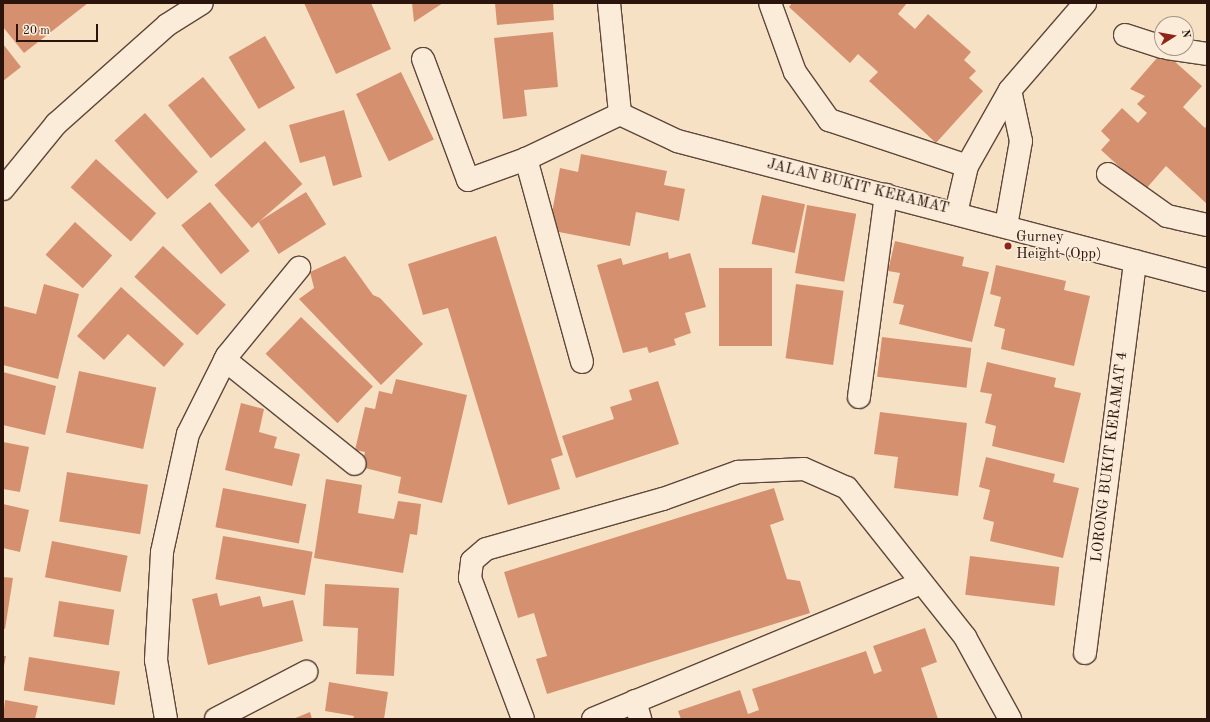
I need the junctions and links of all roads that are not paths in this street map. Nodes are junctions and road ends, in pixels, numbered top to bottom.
1 (202, 3) edge
2 (609, 3) edge
3 (770, 3) edge
4 (1085, 3) edge
5 (1124, 35) dead end
6 (1154, 44) edge
7 (1194, 52) edge
8 (1207, 54) edge
9 (423, 59) dead end
10 (1010, 90) junction
11 (620, 114) junction
12 (526, 159) junction
13 (967, 166) junction
14 (1108, 174) dead end
15 (3, 189) edge
16 (886, 195) junction
17 (956, 212) junction
18 (1207, 225) edge
19 (1006, 226) junction
20 (1135, 261) junction
21 (299, 268) dead end
22 (1207, 280) edge
23 (225, 360) junction
24 (582, 362) dead end
25 (859, 397) dead end
26 (355, 464) dead end
27 (921, 583) junction
28 (1085, 653) dead end
29 (306, 672) dead end
30 (637, 710) edge
31 (166, 719) edge
32 (216, 719) edge
33 (523, 719) edge
34 (594, 719) edge
35 (1010, 719) edge

1 - 15 street
2 - 11 street
3 - 13 street
4 - 10 street
5 - 6 street
7 - 8 street
9 - 12 street
10 - 13 street
10 - 19 street
11 - 12 street
11 - 16 street, JALAN BUKIT KERAMAT
12 - 24 street
13 - 17 street
14 - 18 street
16 - 17 street, JALAN BUKIT KERAMAT
16 - 25 street
17 - 19 street, JALAN BUKIT KERAMAT
19 - 20 street, JALAN BUKIT KERAMAT
20 - 22 street, JALAN BUKIT KERAMAT
20 - 28 street, LORONG BUKIT KERAMAT 4
21 - 23 street
23 - 26 street
23 - 31 street
27 - 30 street
27 - 33 street
27 - 35 street
29 - 32 street
30 - 34 street

